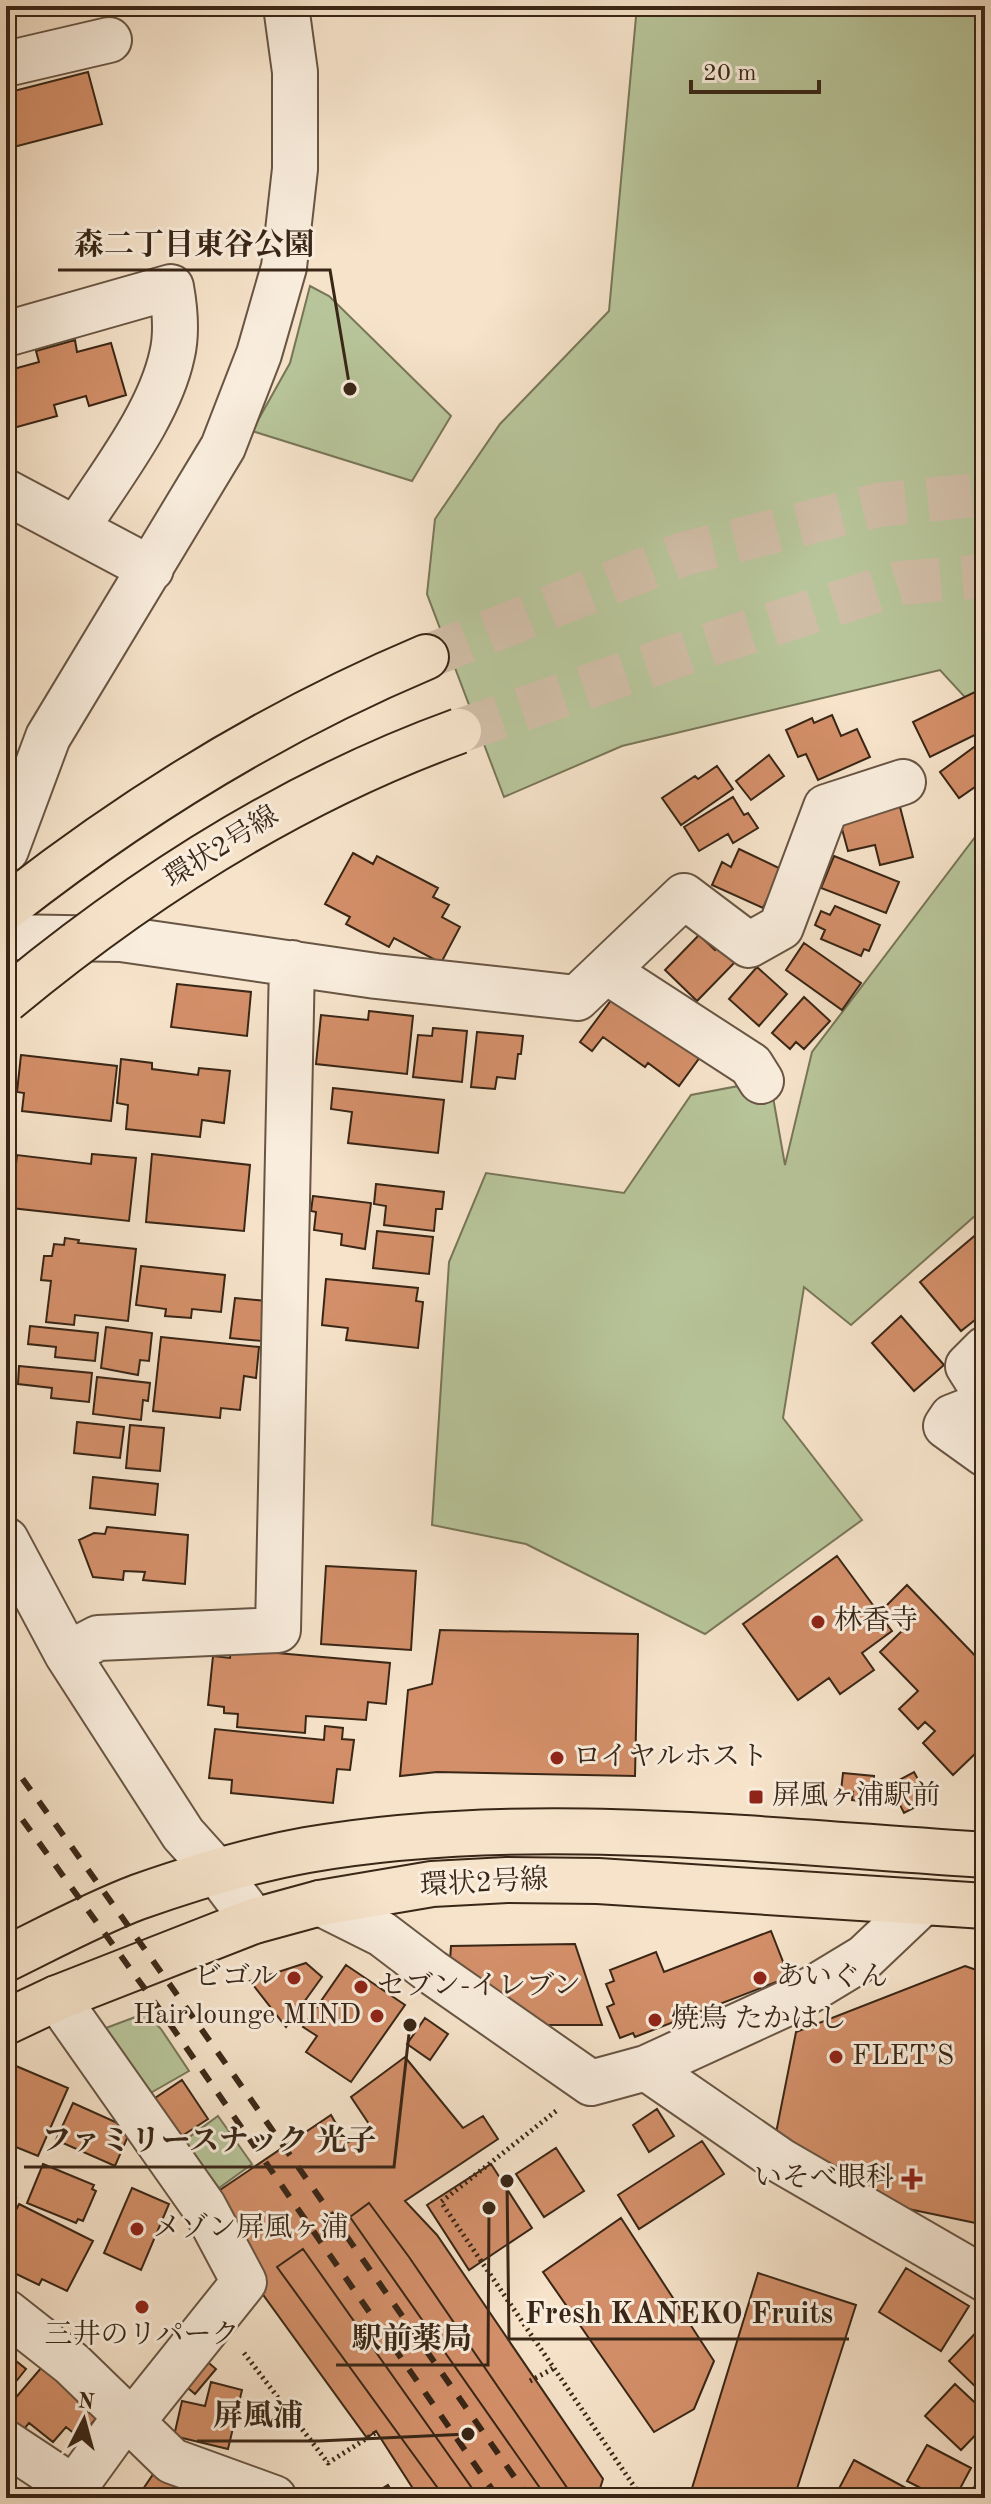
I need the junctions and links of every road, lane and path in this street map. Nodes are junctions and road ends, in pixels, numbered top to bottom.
1 (286, 6) edge
2 (109, 40) dead end
3 (6, 64) edge
4 (6, 334) edge
5 (6, 492) edge
6 (77, 528) junction
7 (151, 569) junction
8 (426, 657) tunnel mouth
9 (459, 731) tunnel mouth
10 (903, 782) dead end
11 (6, 850) edge
12 (6, 908) edge
13 (6, 937) edge
14 (292, 963) junction
15 (606, 971) junction
16 (6, 1000) edge
17 (761, 1081) dead end
18 (985, 1349) edge
19 (985, 1393) edge
20 (985, 1404) edge
21 (985, 1454) edge
22 (6, 1540) edge
23 (67, 1654) junction
24 (985, 1855) edge
25 (218, 1873) junction
26 (923, 1902) junction
27 (320, 1903) junction
28 (985, 1906) edge
29 (254, 1921) junction
30 (6, 1959) edge
31 (57, 1998) junction
32 (6, 2022) edge
33 (646, 2068) junction
34 (591, 2083) junction
35 (985, 2279) edge
36 (6, 2312) edge
37 (217, 2318) junction
38 (554, 2368) junction
39 (530, 2381) dead end
40 (129, 2419) junction
41 (375, 2433) dead end
42 (6, 2443) edge
43 (274, 2498) edge
44 (642, 2498) edge

1 - 7 street
2 - 3 street
4 - 6 street
5 - 6 street
6 - 7 street
7 - 11 street
8 - 12 main road
9 - 16 main road, 環状2号線, bridge
10 - 15 street
13 - 14 street
14 - 15 street
14 - 23 street
15 - 17 street
18 - 19 street
20 - 21 street
22 - 23 street
23 - 25 street
24 - 25 main road, 環状2号線
25 - 29 street
25 - 30 main road, 環状2号線
26 - 27 main road, 環状2号線
26 - 28 main road, 環状2号線
26 - 33 street
27 - 29 main road, 環状2号線
27 - 34 street
29 - 31 main road, 環状2号線
31 - 32 main road, 環状2号線
31 - 37 street
33 - 34 street
33 - 35 street
34 - 38 path
36 - 40 street
37 - 40 street
37 - 41 path
38 - 39 path
38 - 44 path
40 - 42 street
40 - 43 street

